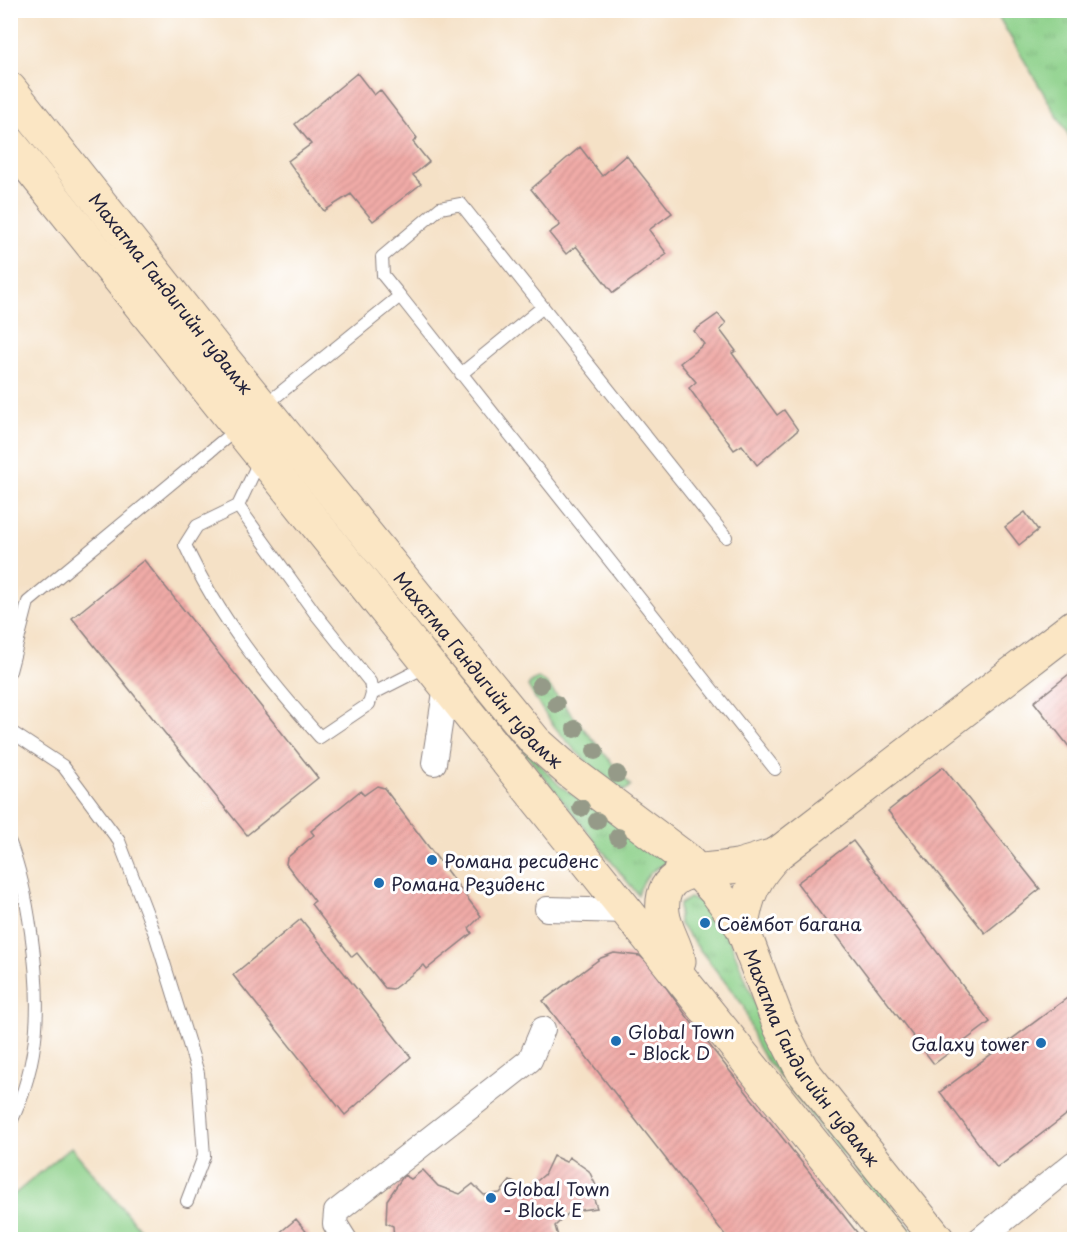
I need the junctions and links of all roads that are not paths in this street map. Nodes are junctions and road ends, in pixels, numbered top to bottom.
1 (10, 89) edge
2 (10, 143) edge
3 (400, 296) junction
4 (543, 307) junction
5 (461, 374) junction
6 (253, 428) junction
7 (238, 506) junction
8 (726, 537) dead end
9 (1074, 626) edge
10 (10, 670) edge
11 (438, 676) junction
12 (372, 694) junction
13 (10, 731) edge
14 (434, 763) dead end
15 (775, 769) dead end
16 (10, 843) edge
17 (777, 854) junction
18 (697, 868) junction
19 (547, 909) dead end
20 (628, 912) junction
21 (742, 927) junction
22 (681, 978) junction
23 (543, 1029) dead end
24 (10, 1124) edge
25 (1074, 1163) edge
26 (188, 1201) dead end
27 (345, 1239) edge
28 (891, 1239) edge
29 (938, 1239) edge
30 (979, 1239) edge

1 - 6 main road, Махатма Гандигийн гудамж
2 - 6 main road, Махатма Гандигийн гудамж
3 - 4 lane
3 - 5 lane
3 - 6 lane
4 - 5 lane
4 - 8 lane
5 - 15 lane
6 - 7 lane
6 - 10 lane
6 - 11 main road, Махатма Гандигийн гудамж
6 - 18 main road, Махатма Гандигийн гудамж
7 - 12 lane
7 - 12 lane
9 - 17 main road
11 - 12 lane
11 - 14 street
11 - 20 main road, Махатма Гандигийн гудамж
13 - 26 lane
16 - 24 lane
17 - 18 main road
17 - 21 main road
18 - 21 main road, Махатма Гандигийн гудамж
18 - 22 main road
19 - 20 street
20 - 22 main road, Махатма Гандигийн гудамж
21 - 29 main road, Махатма Гандигийн гудамж
22 - 28 main road, Махатма Гандигийн гудамж
23 - 27 street
25 - 30 street

